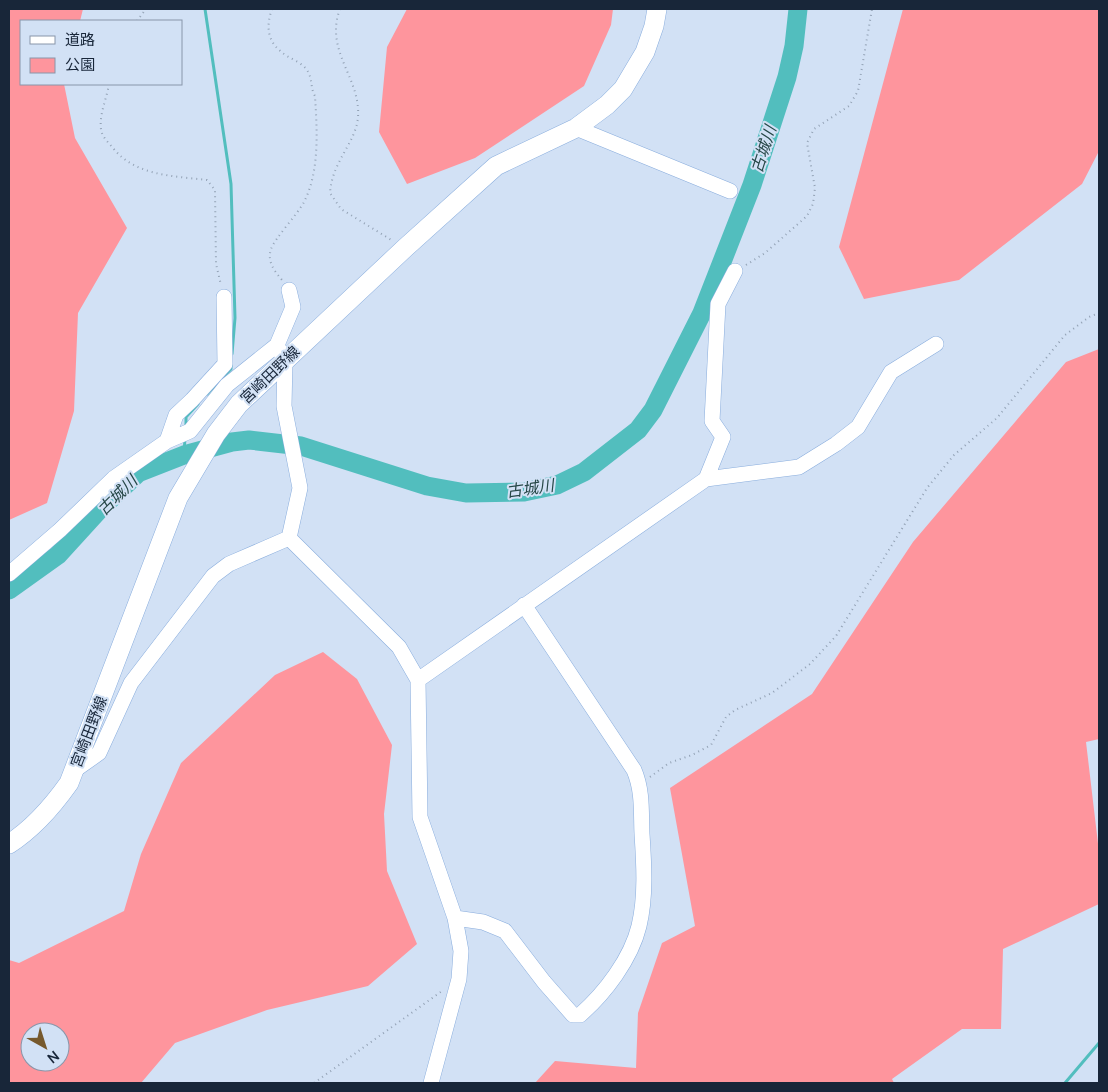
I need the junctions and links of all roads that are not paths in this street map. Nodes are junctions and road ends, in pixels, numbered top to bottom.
1 (657, 9) edge
2 (576, 128) junction
3 (730, 191) dead end
4 (735, 271) road end
5 (289, 290) road end
6 (224, 297) road end
7 (936, 344) dead end
8 (281, 353) junction
9 (167, 441) junction
10 (706, 479) junction
11 (289, 538) junction
12 (9, 574) edge
13 (524, 605) junction
14 (418, 680) junction
15 (75, 770) junction
16 (9, 844) edge
17 (455, 918) junction
18 (431, 1083) edge

1 - 2 main road, 宮崎田野線
2 - 3 street
2 - 8 main road, 宮崎田野線
4 - 10 street
5 - 8 street
6 - 9 street
7 - 10 street
8 - 9 street
8 - 11 street
8 - 15 main road, 宮崎田野線
9 - 12 street
10 - 13 street
11 - 14 street
11 - 15 street
13 - 14 street
13 - 17 street
14 - 17 street
15 - 16 main road, 宮崎田野線
17 - 18 street

